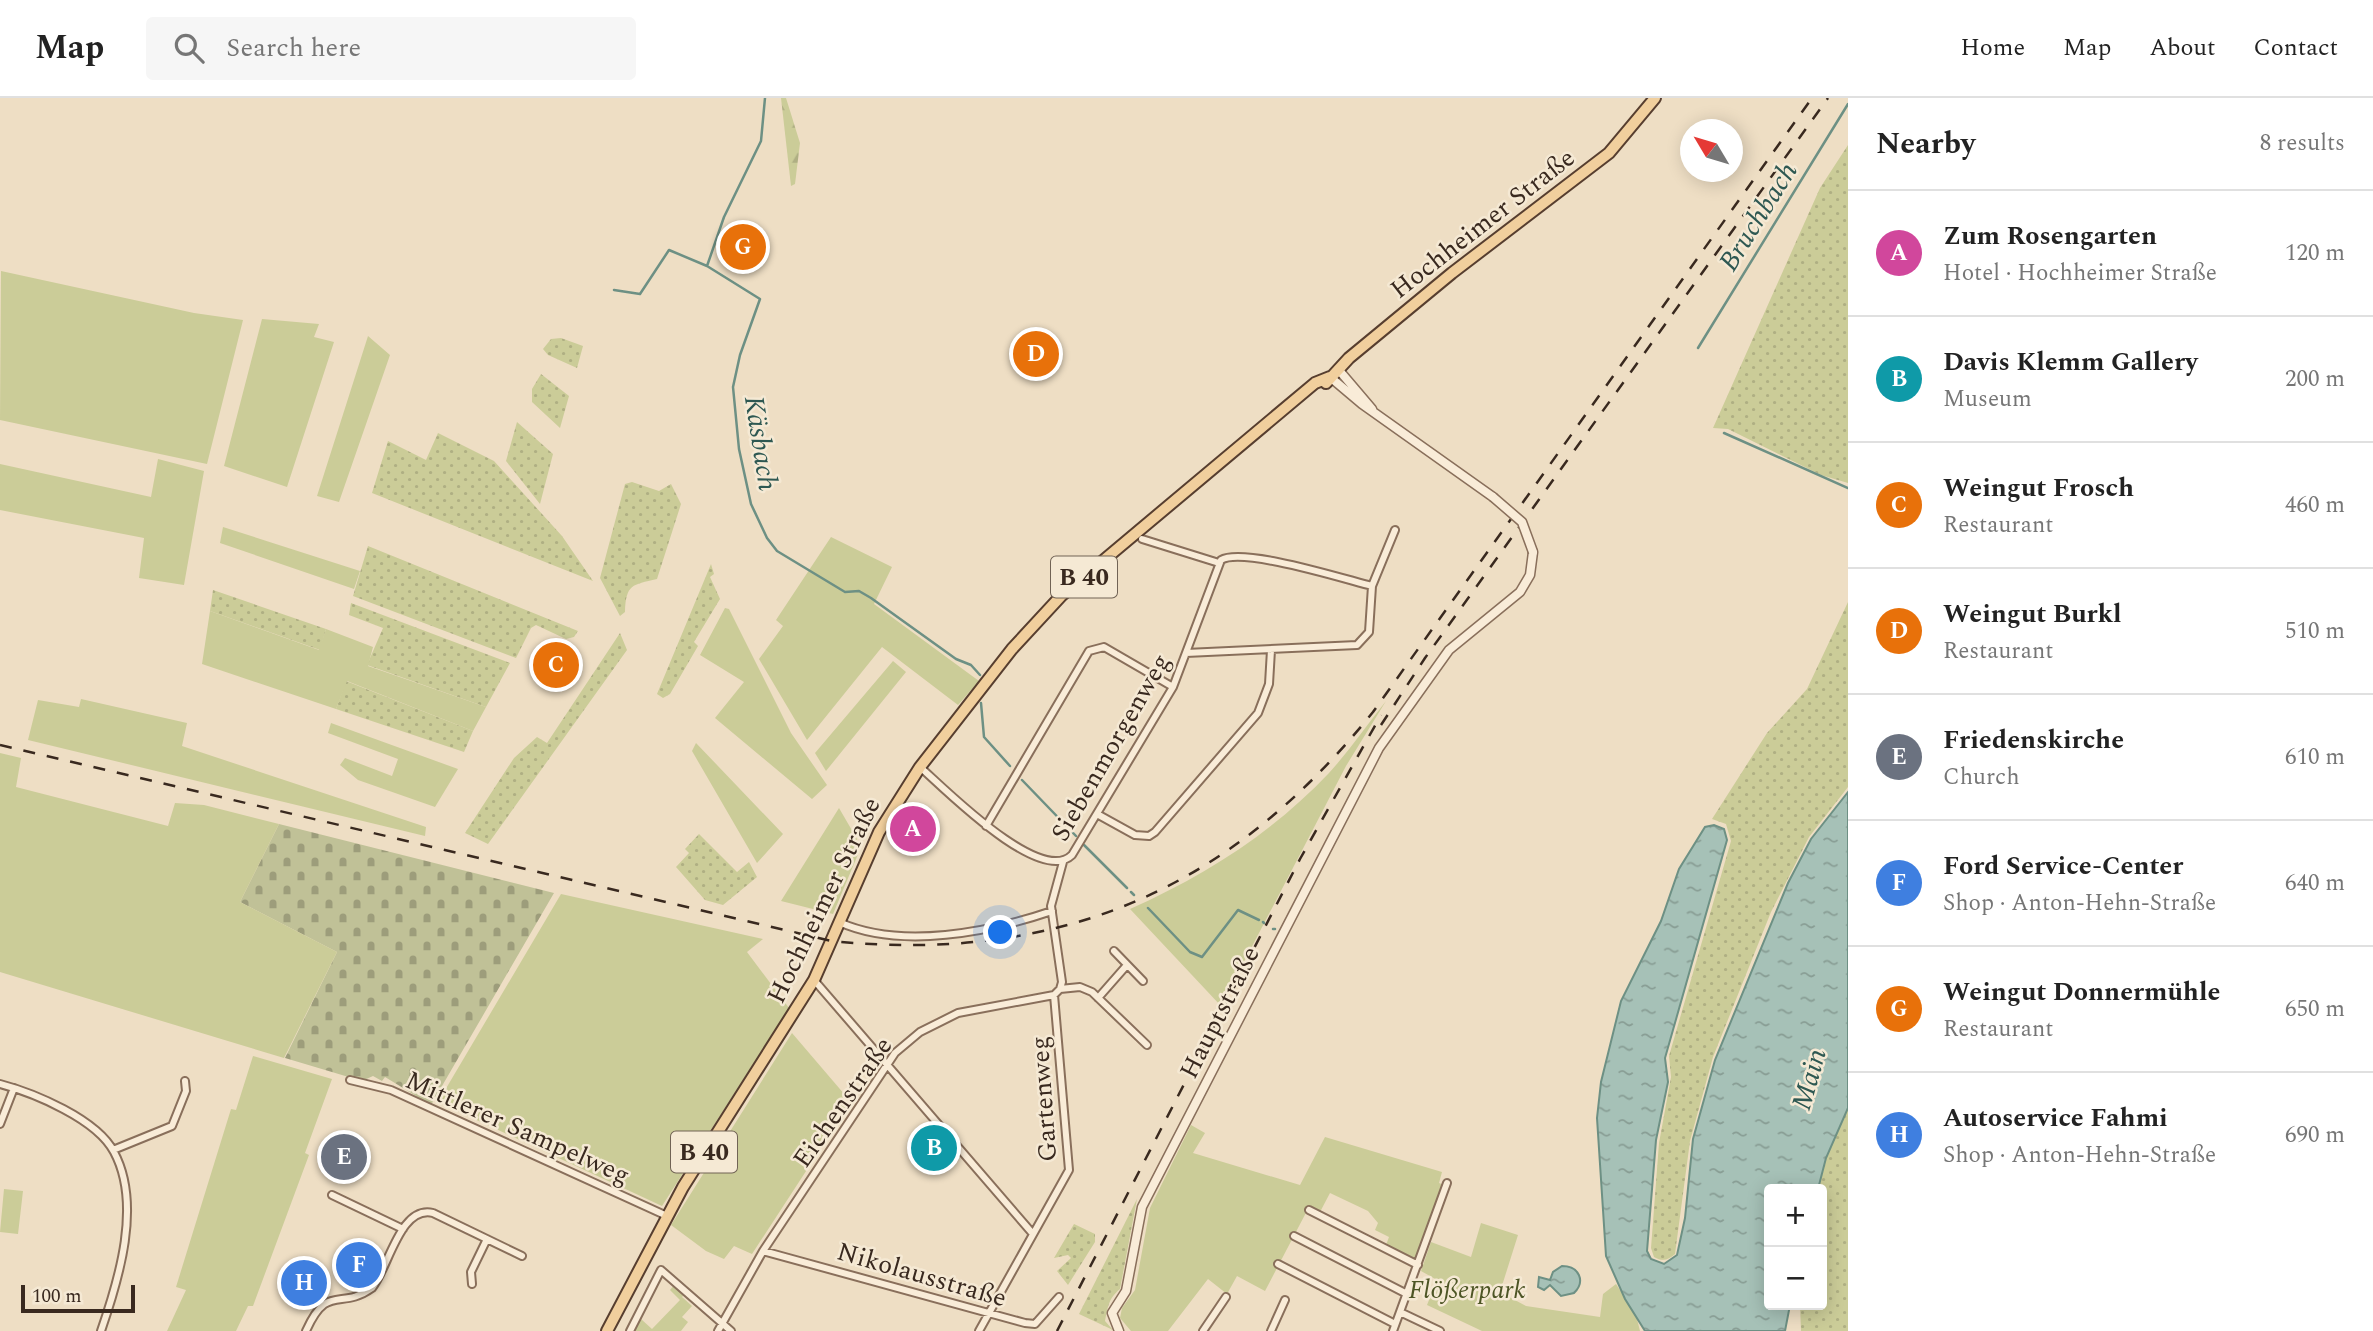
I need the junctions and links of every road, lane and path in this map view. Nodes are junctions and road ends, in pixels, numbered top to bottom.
1 (1655, 98) edge
2 (1334, 373) junction
3 (1395, 530) dead end
4 (1142, 539) dead end
5 (1219, 563) junction
6 (1372, 586) junction
7 (1271, 650) junction
8 (1186, 653) junction
9 (1173, 687) junction
10 (920, 766) junction
11 (1097, 814) junction
12 (986, 826) junction
13 (1063, 862) junction
14 (1052, 911) junction
15 (839, 922) junction
16 (1114, 951) dead end
17 (1127, 965) junction
18 (814, 981) junction
19 (1143, 981) dead end
20 (1060, 989) junction
21 (1054, 995) junction
22 (1098, 998) junction
23 (1147, 1045) dead end
24 (886, 1063) junction
25 (350, 1080) dead end
26 (185, 1081) dead end
27 (0, 1084) edge
28 (14, 1088) junction
29 (0, 1124) edge
30 (113, 1150) junction
31 (1447, 1183) dead end
32 (332, 1195) dead end
33 (1309, 1209) dead end
34 (667, 1216) junction
35 (403, 1229) junction
36 (1033, 1234) junction
37 (1294, 1236) dead end
38 (487, 1239) junction
39 (763, 1251) junction
40 (522, 1256) dead end
41 (1278, 1264) dead end
42 (1418, 1265) junction
43 (472, 1284) dead end
44 (1407, 1294) junction
45 (1059, 1297) dead end
46 (1226, 1297) dead end
47 (1285, 1300) dead end
48 (1400, 1312) junction
49 (988, 1314) junction
50 (722, 1324) junction
51 (1394, 1328) edge
52 (101, 1331) edge
53 (306, 1331) edge
54 (607, 1331) edge
55 (630, 1331) edge
56 (718, 1331) edge
57 (731, 1331) edge
58 (979, 1331) edge
59 (1119, 1331) edge
60 (1203, 1331) edge
61 (1271, 1331) edge
62 (1440, 1331) edge

1 - 2 main road, Hochheimer Straße
2 - 10 main road, Hochheimer Straße / B 40
2 - 59 street, Hauptstraße, bridge
3 - 6 street
4 - 5 street
5 - 6 street
5 - 8 street, Siebenmorgenweg
6 - 7 street
7 - 8 street
7 - 11 street
8 - 9 street, Siebenmorgenweg
9 - 11 street, Siebenmorgenweg
9 - 12 street
10 - 12 street, Siebenmorgenweg
10 - 15 main road, Hochheimer Straße / B 40
11 - 13 street, Siebenmorgenweg
12 - 13 street, Siebenmorgenweg
13 - 14 street
14 - 15 street
14 - 20 street
15 - 18 main road, Hochheimer Straße / B 40
16 - 17 street
17 - 19 street
17 - 22 street
18 - 24 street
18 - 34 main road, Hochheimer Straße / B 40
20 - 21 street
20 - 22 street
21 - 24 street, Eichenstraße
21 - 36 street, Gartenweg
22 - 23 street
24 - 36 street
24 - 39 street, Eichenstraße
25 - 34 street, Mittlerer Sampelweg
26 - 30 street
27 - 28 street
28 - 29 street
28 - 30 street
30 - 52 street
31 - 42 street
32 - 35 street
33 - 42 street
34 - 54 main road, Hochheimer Straße / B 40
35 - 38 street
35 - 53 street
36 - 49 street, Gartenweg
37 - 44 street
38 - 40 street
38 - 43 street
39 - 49 street, Nikolausstraße
39 - 50 street, Eichenstraße
41 - 51 street
42 - 44 street
44 - 48 street
45 - 49 street, Nikolausstraße
46 - 60 street
47 - 61 street
48 - 51 street
48 - 62 street
49 - 58 street, Gartenweg
50 - 55 street
50 - 56 street, Eichenstraße
50 - 57 street

